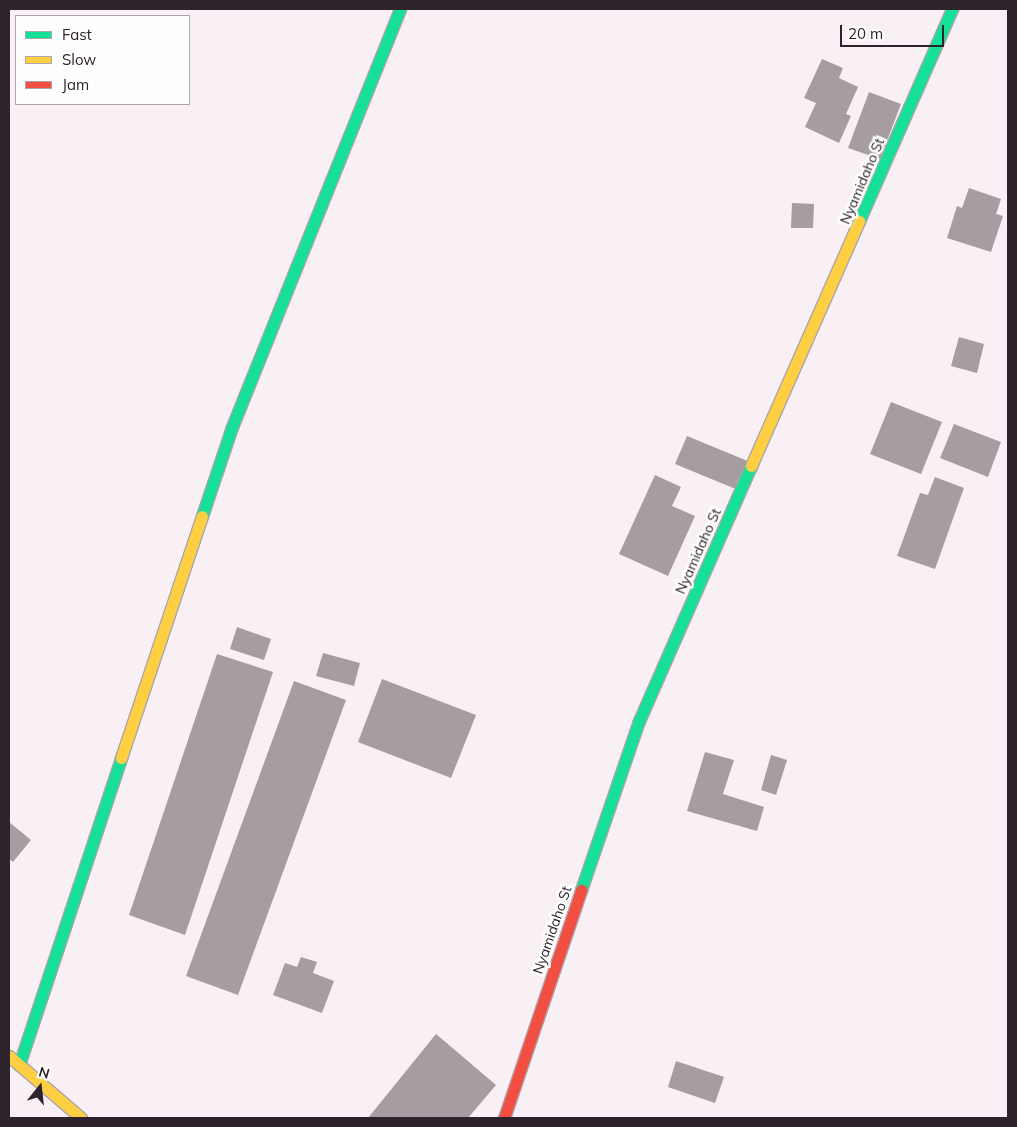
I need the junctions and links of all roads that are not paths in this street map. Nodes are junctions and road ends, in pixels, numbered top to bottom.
1 (400, 9) edge
2 (952, 9) edge
3 (9, 1056) edge
4 (19, 1065) junction
5 (81, 1118) edge
6 (504, 1118) edge

1 - 4 main road
2 - 6 main road, Nyamidaho St
3 - 4 main road
4 - 5 main road

